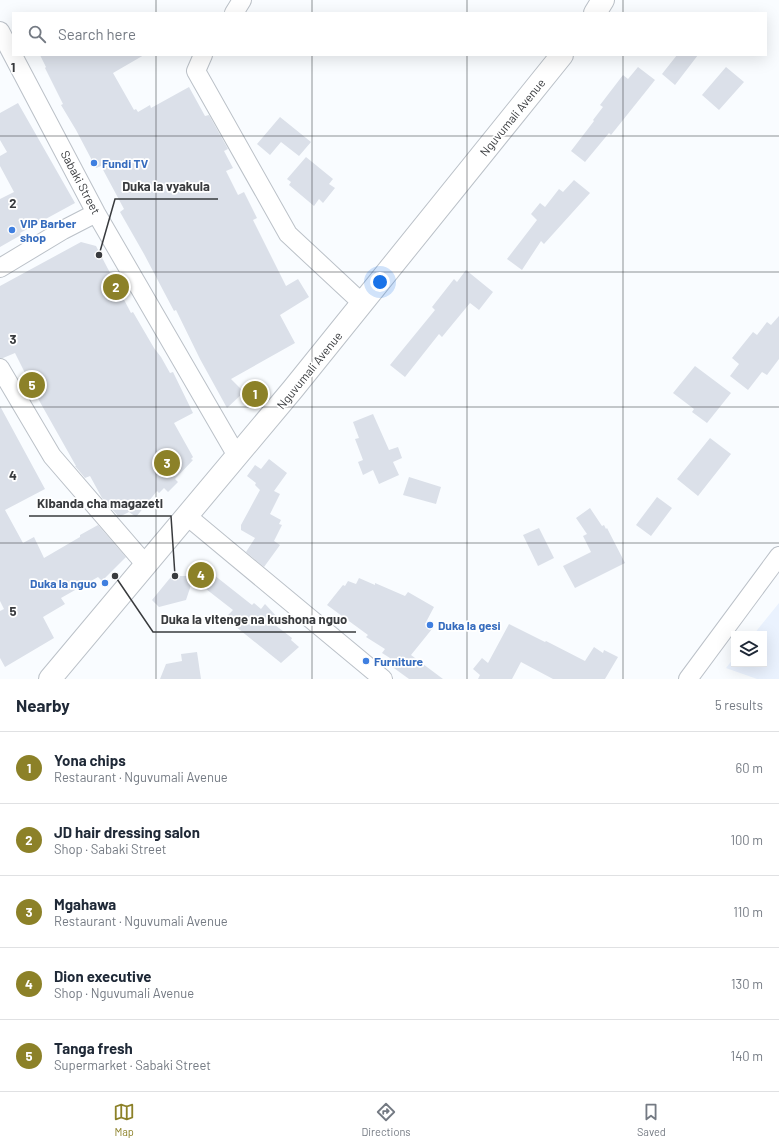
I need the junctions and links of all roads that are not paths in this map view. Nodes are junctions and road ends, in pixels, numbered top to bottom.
1 (242, 0) edge
2 (603, 0) edge
3 (235, 12) edge
4 (596, 12) edge
5 (0, 30) edge
6 (12, 53) edge
7 (14, 56) edge
8 (202, 56) edge
9 (561, 56) edge
10 (96, 212) junction
11 (0, 268) edge
12 (362, 303) junction
13 (0, 368) edge
14 (237, 456) junction
15 (188, 516) junction
16 (779, 556) edge
17 (146, 565) junction
18 (50, 679) edge
19 (383, 679) edge
20 (688, 679) edge

1 - 3 street
2 - 4 street
5 - 6 street, Sabaki Street
7 - 10 street, Sabaki Street
8 - 12 street
9 - 12 street, Nguvumali Avenue
10 - 11 street
10 - 14 street, Sabaki Street
12 - 14 street, Nguvumali Avenue
13 - 17 street
14 - 15 street, Nguvumali Avenue
15 - 17 street, Nguvumali Avenue
15 - 19 street
16 - 20 street
17 - 18 street, Nguvumali Avenue

